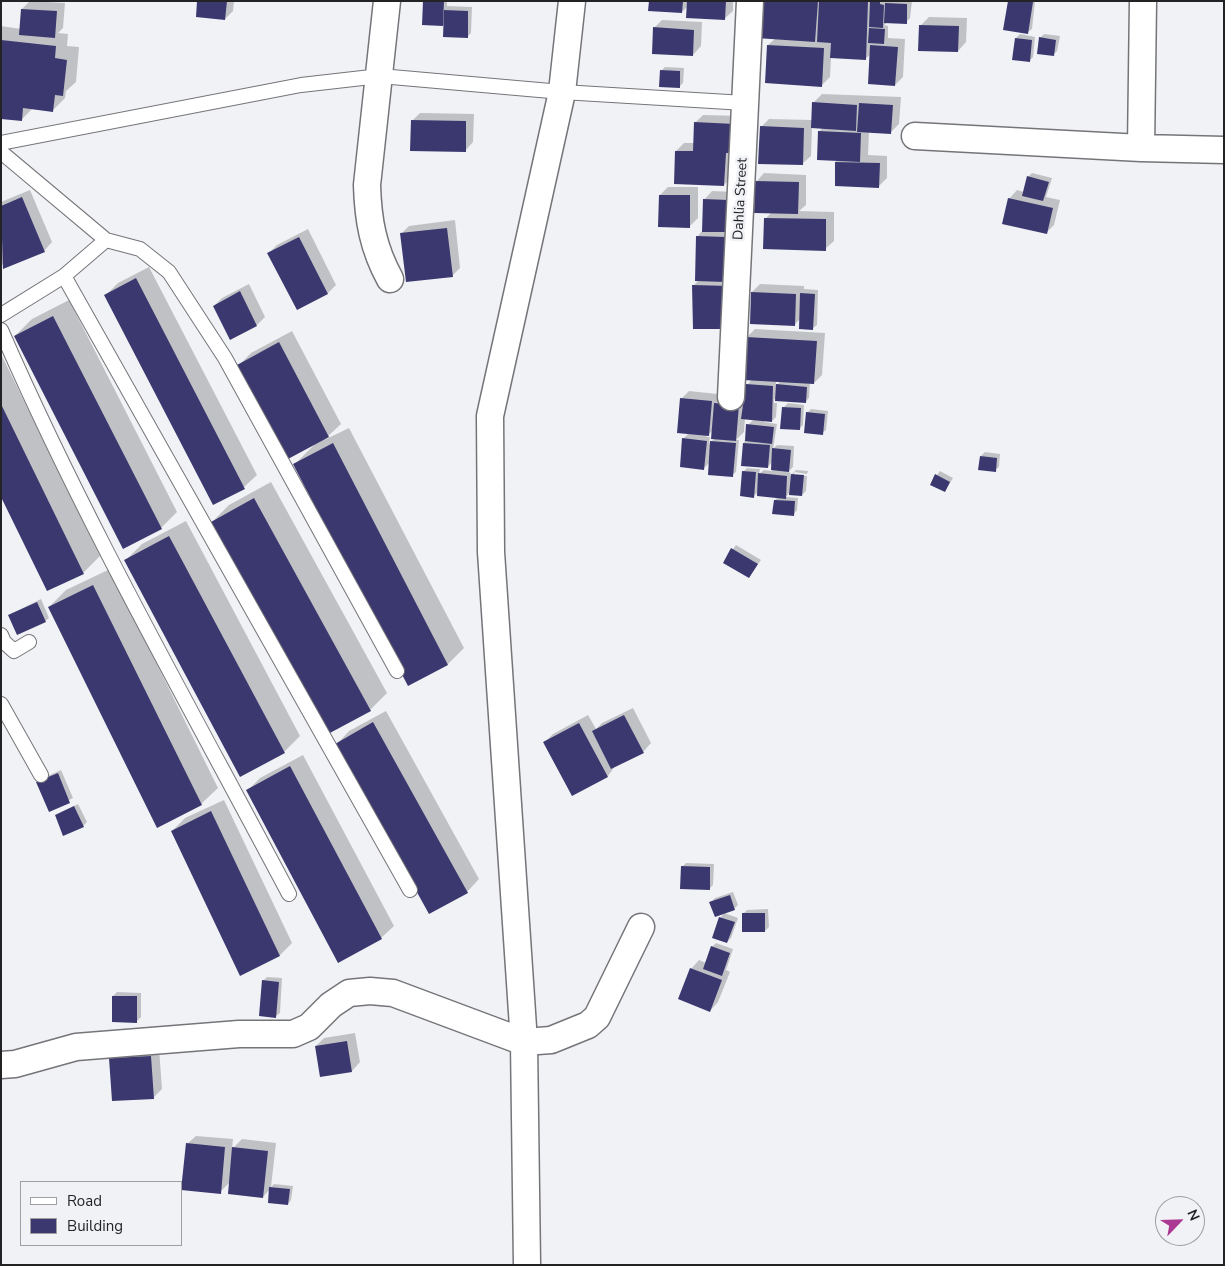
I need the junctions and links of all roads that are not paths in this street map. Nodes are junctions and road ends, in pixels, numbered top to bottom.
1 (387, 1) edge
2 (572, 1) edge
3 (750, 1) edge
4 (1143, 1) edge
5 (380, 76) junction
6 (562, 92) junction
7 (745, 103) junction
8 (915, 136) dead end
9 (1, 143) edge
10 (1141, 148) junction
11 (1224, 150) edge
12 (1, 152) edge
13 (106, 240) junction
14 (64, 276) junction
15 (390, 278) dead end
16 (1, 302) edge
17 (17, 303) junction
18 (1, 315) edge
19 (1, 330) edge
20 (731, 397) dead end
21 (1, 635) edge
22 (29, 642) dead end
23 (397, 671) dead end
24 (1, 704) edge
25 (41, 775) dead end
26 (410, 890) dead end
27 (289, 894) dead end
28 (641, 927) dead end
29 (524, 1042) junction
30 (1, 1065) edge
31 (527, 1265) edge

1 - 5 street
2 - 6 street
3 - 7 street, Dahlia Street
4 - 10 street
5 - 6 lane
5 - 9 lane
5 - 15 street
6 - 7 lane
6 - 29 street
7 - 20 street, Dahlia Street
8 - 10 street
10 - 11 street
12 - 13 lane
13 - 14 lane
13 - 23 lane
14 - 17 lane
14 - 26 lane
16 - 17 lane
17 - 18 lane
19 - 27 lane
21 - 22 lane
24 - 25 lane
28 - 29 street
29 - 30 street
29 - 31 street

